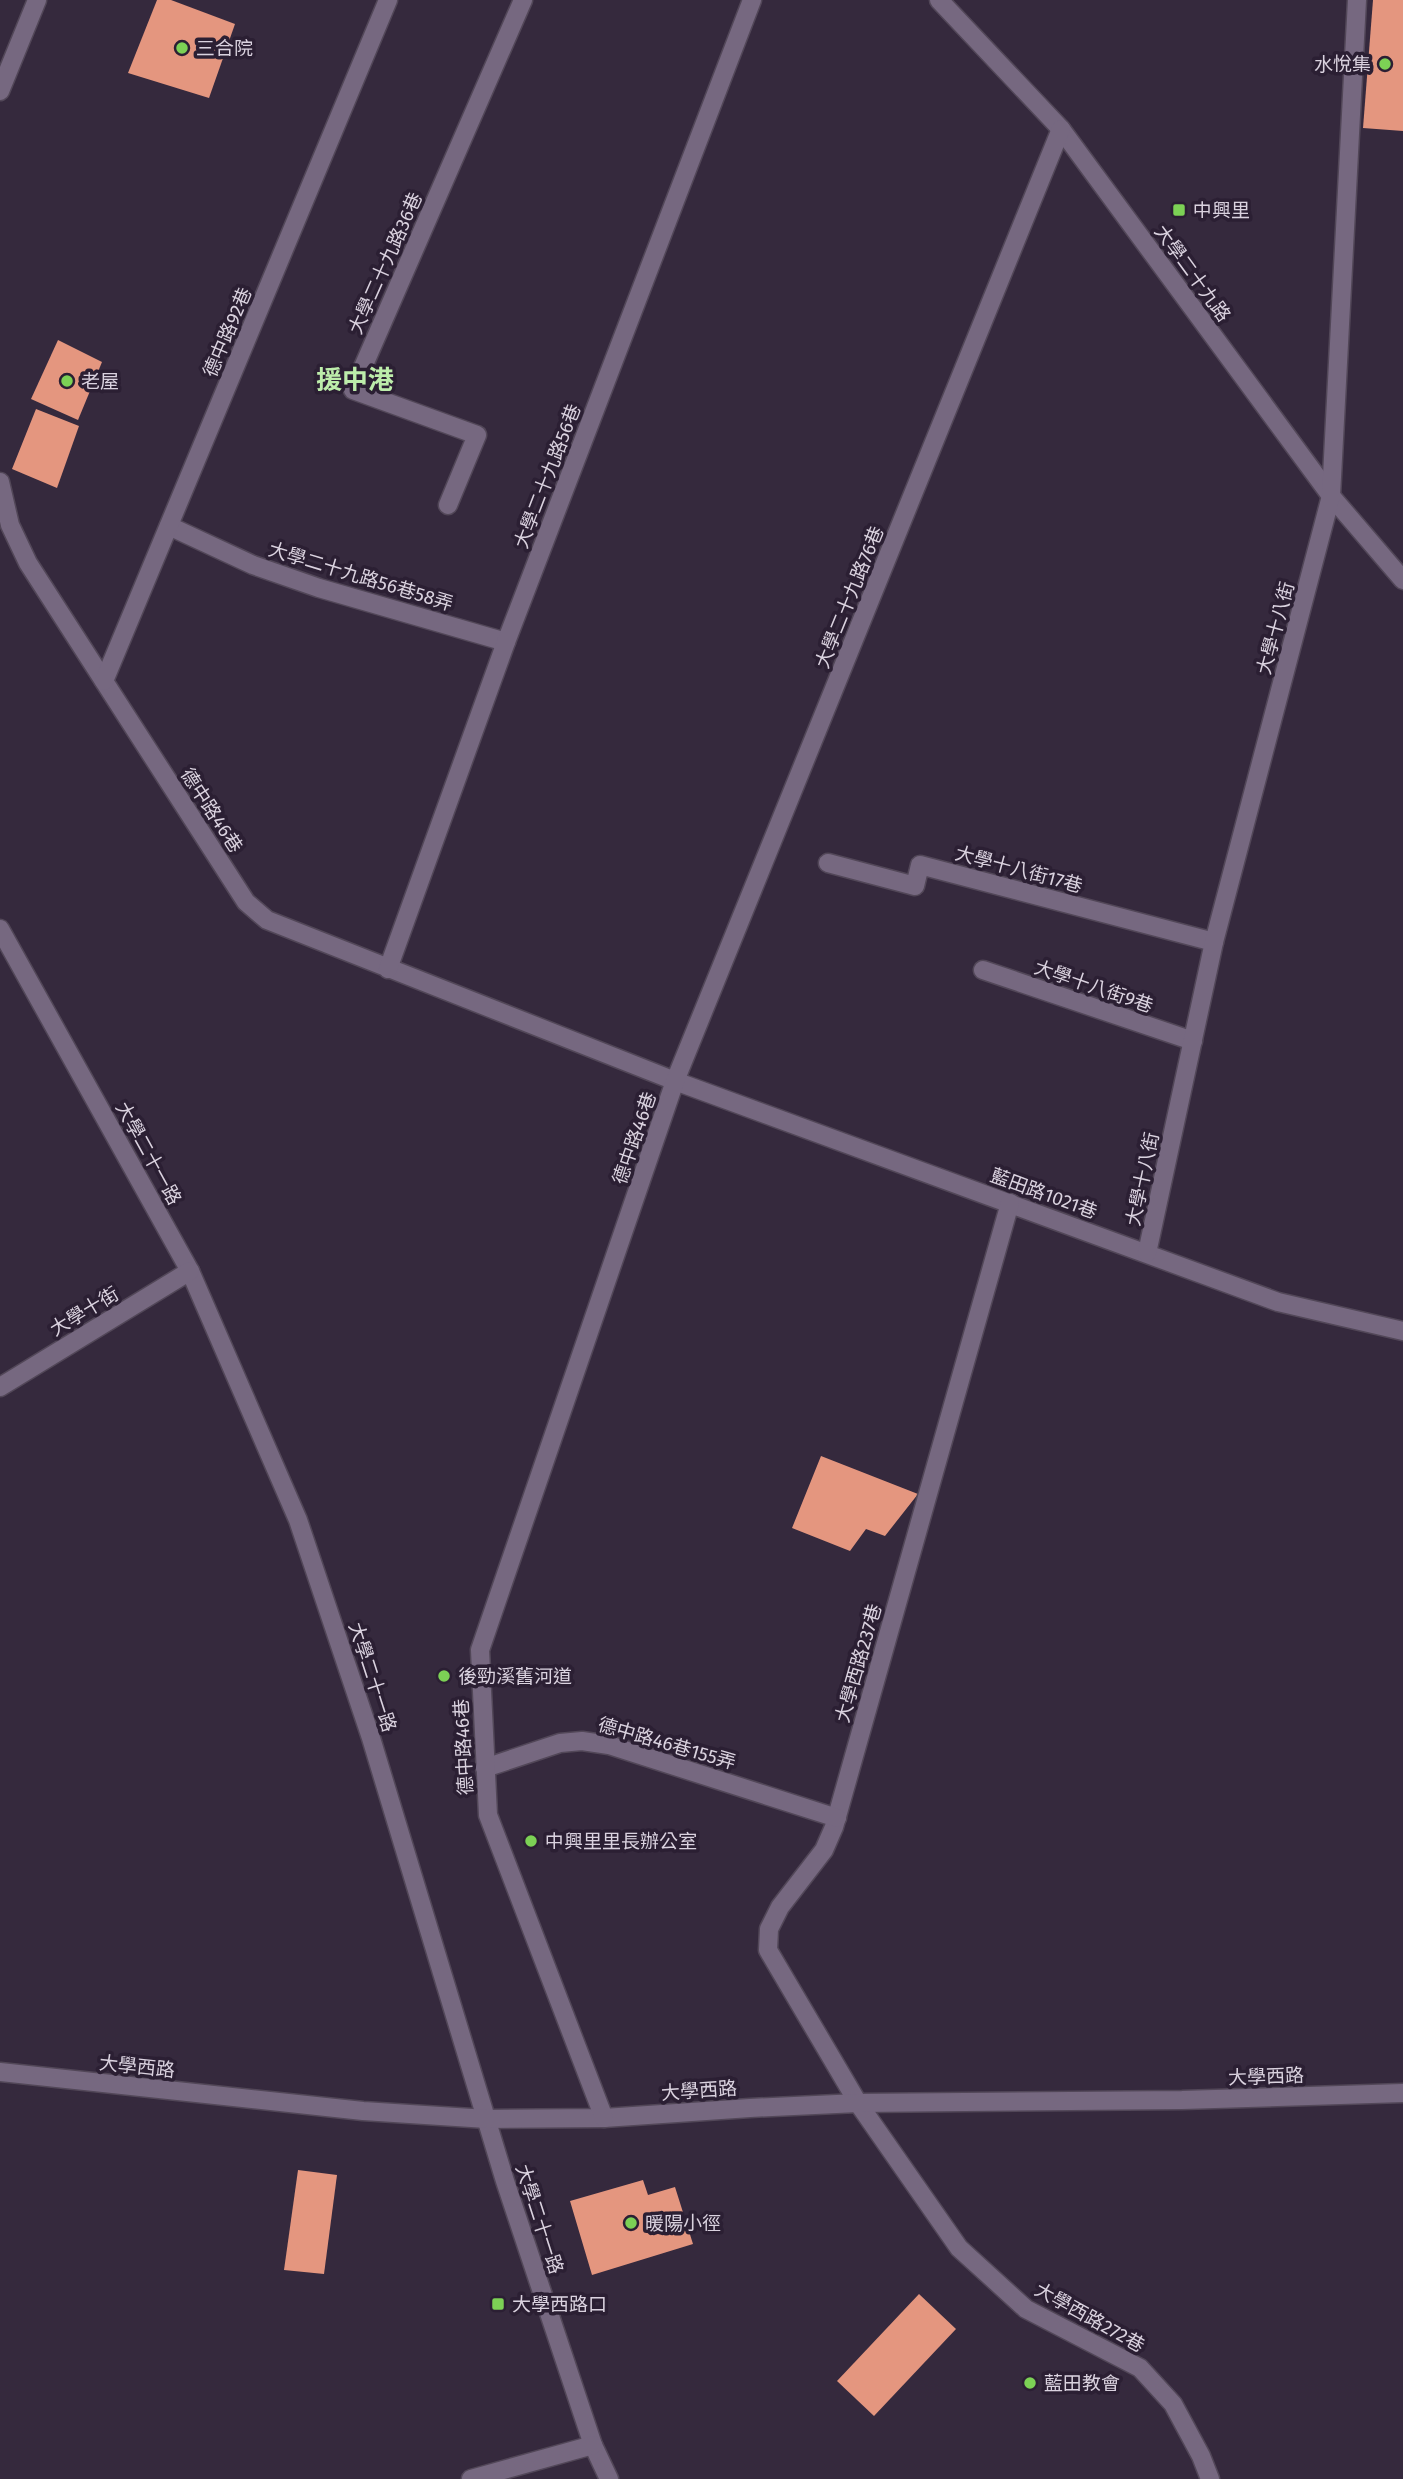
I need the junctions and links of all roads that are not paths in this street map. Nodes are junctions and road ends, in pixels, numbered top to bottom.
1 (37, 0) edge
2 (388, 0) edge
3 (523, 0) edge
4 (752, 0) edge
5 (939, 0) edge
6 (1357, 0) edge
7 (0, 92) edge
8 (1061, 129) junction
9 (0, 482) edge
10 (1331, 496) junction
11 (449, 505) dead end
12 (169, 526) junction
13 (1403, 580) edge
14 (506, 642) junction
15 (104, 681) junction
16 (828, 863) dead end
17 (0, 929) edge
18 (1214, 942) junction
19 (388, 969) junction
20 (983, 970) dead end
21 (1193, 1041) junction
22 (675, 1082) junction
23 (1010, 1203) junction
24 (1147, 1254) junction
25 (190, 1271) junction
26 (1403, 1331) edge
27 (0, 1387) edge
28 (485, 1768) junction
29 (836, 1818) junction
30 (0, 2072) edge
31 (1403, 2093) edge
32 (858, 2103) junction
33 (604, 2118) junction
34 (486, 2119) junction
35 (593, 2445) junction
36 (471, 2479) edge
37 (609, 2479) edge
38 (1210, 2479) edge

1 - 7 street
2 - 12 street, 德中路92巷
3 - 11 street, 大學二十九路36巷
4 - 14 street, 大學二十九路56巷
5 - 8 street, 大學二十九路
6 - 10 street, 大學十八街
8 - 10 street, 大學二十九路
8 - 22 street, 大學二十九路76巷
9 - 15 street, 德中路46巷
10 - 13 street, 大學二十九路
10 - 18 street, 大學十八街
12 - 14 street, 大學二十九路56巷58弄
12 - 15 street, 德中路92巷
14 - 19 street, 大學二十九路56巷
15 - 19 street, 德中路46巷
16 - 18 street, 大學十八街17巷
17 - 25 street, 大學二十一路
18 - 21 street, 大學十八街
19 - 22 street, 德中路46巷
20 - 21 street, 大學十八街9巷
21 - 24 street, 大學十八街
22 - 23 street, 藍田路1021巷
22 - 28 street, 德中路46巷
23 - 24 street, 藍田路1021巷
23 - 29 street, 大學西路237巷
24 - 26 street, 藍田路1021巷
25 - 27 street, 大學十街
25 - 34 street, 大學二十一路
28 - 29 street, 德中路46巷155弄
28 - 33 street, 德中路46巷
29 - 32 street, 大學西路237巷
30 - 34 street, 大學西路
31 - 32 street, 大學西路
32 - 33 street, 大學西路
32 - 38 street, 大學西路272巷
33 - 34 street, 大學西路
34 - 35 street, 大學二十一路
35 - 36 street
35 - 37 street, 大學二十一路

